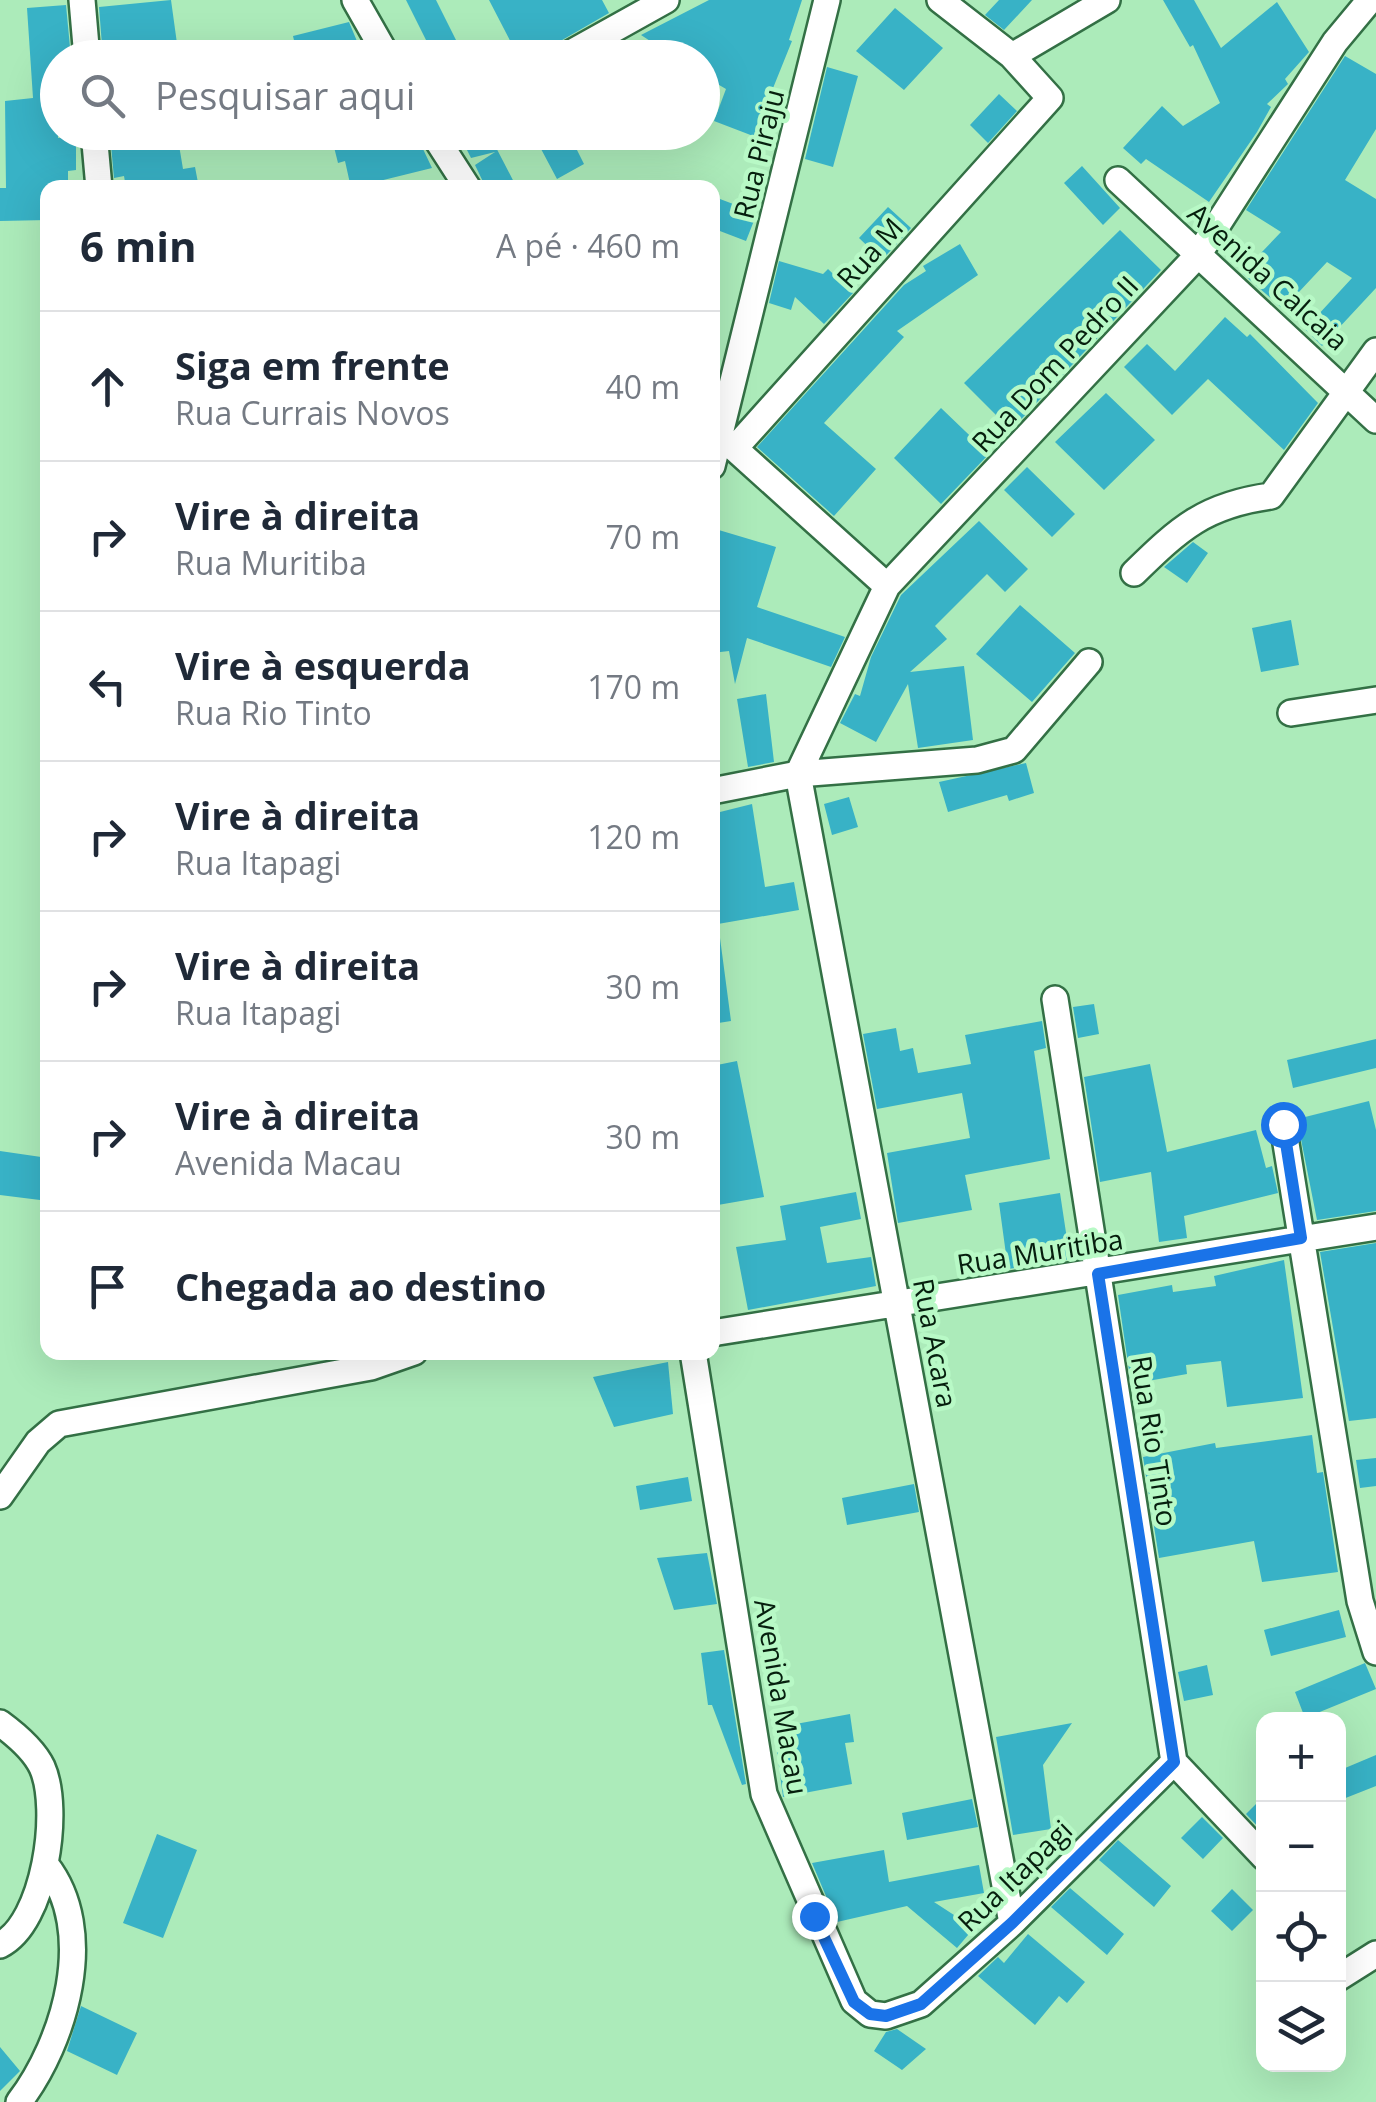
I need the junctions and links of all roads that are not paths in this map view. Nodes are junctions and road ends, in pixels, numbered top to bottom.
1 (82, 0) edge
2 (355, 0) edge
3 (666, 0) edge
4 (827, 0) edge
5 (940, 0) edge
6 (1107, 0) edge
7 (1370, 0) edge
8 (86, 40) edge
9 (378, 40) edge
10 (594, 40) edge
11 (1012, 56) junction
12 (96, 150) edge
13 (444, 150) edge
14 (98, 180) edge
15 (463, 180) edge
16 (1118, 180) dead end
17 (1198, 255) junction
18 (1376, 351) edge
19 (1349, 392) junction
20 (1376, 420) edge
21 (723, 438) edge
22 (1134, 574) dead end
23 (887, 586) junction
24 (1089, 662) dead end
25 (1376, 700) edge
26 (1291, 712) dead end
27 (798, 774) junction
28 (720, 789) edge
29 (1055, 1000) dead end
30 (1283, 1124) dead end
31 (1376, 1226) edge
32 (1301, 1238) junction
33 (1098, 1274) junction
34 (897, 1304) junction
35 (720, 1332) edge
36 (362, 1360) edge
37 (694, 1360) edge
38 (0, 1496) edge
39 (1376, 1652) edge
40 (0, 1723) edge
41 (1174, 1762) junction
42 (1256, 1849) edge
43 (46, 1865) junction
44 (1012, 1923) junction
45 (0, 1946) edge
46 (1376, 1954) edge
47 (1346, 1973) edge
48 (886, 2016) joint
49 (18, 2102) edge

1 - 8 street
2 - 9 street
3 - 10 street
4 - 21 street, Rua Piraju
5 - 11 street
6 - 11 street
7 - 17 street, Rua Dom Pedro II
11 - 21 street, Rua M
12 - 14 street
13 - 15 street
16 - 17 street, Avenida Calcaia
17 - 19 street, Avenida Calcaia
17 - 23 street, Rua Dom Pedro II
18 - 19 street
19 - 20 street, Avenida Calcaia
19 - 22 street
21 - 23 street
23 - 27 street, Rua Dom Pedro II
24 - 27 street
25 - 26 street
27 - 28 street
27 - 34 street, Rua Acara
29 - 33 street, Rua Rio Tinto
30 - 32 street
31 - 32 street, Rua Muritiba
32 - 33 street, Rua Muritiba
32 - 39 street
33 - 34 street, Rua Muritiba
33 - 41 street, Rua Rio Tinto
34 - 35 street, Rua Muritiba
34 - 44 street, Rua Acara
36 - 38 street
37 - 48 street, Avenida Macau
40 - 43 street
41 - 42 street
41 - 44 street, Rua Itapagi
43 - 45 street
43 - 49 street
44 - 48 street, Rua Itapagi
46 - 47 street

